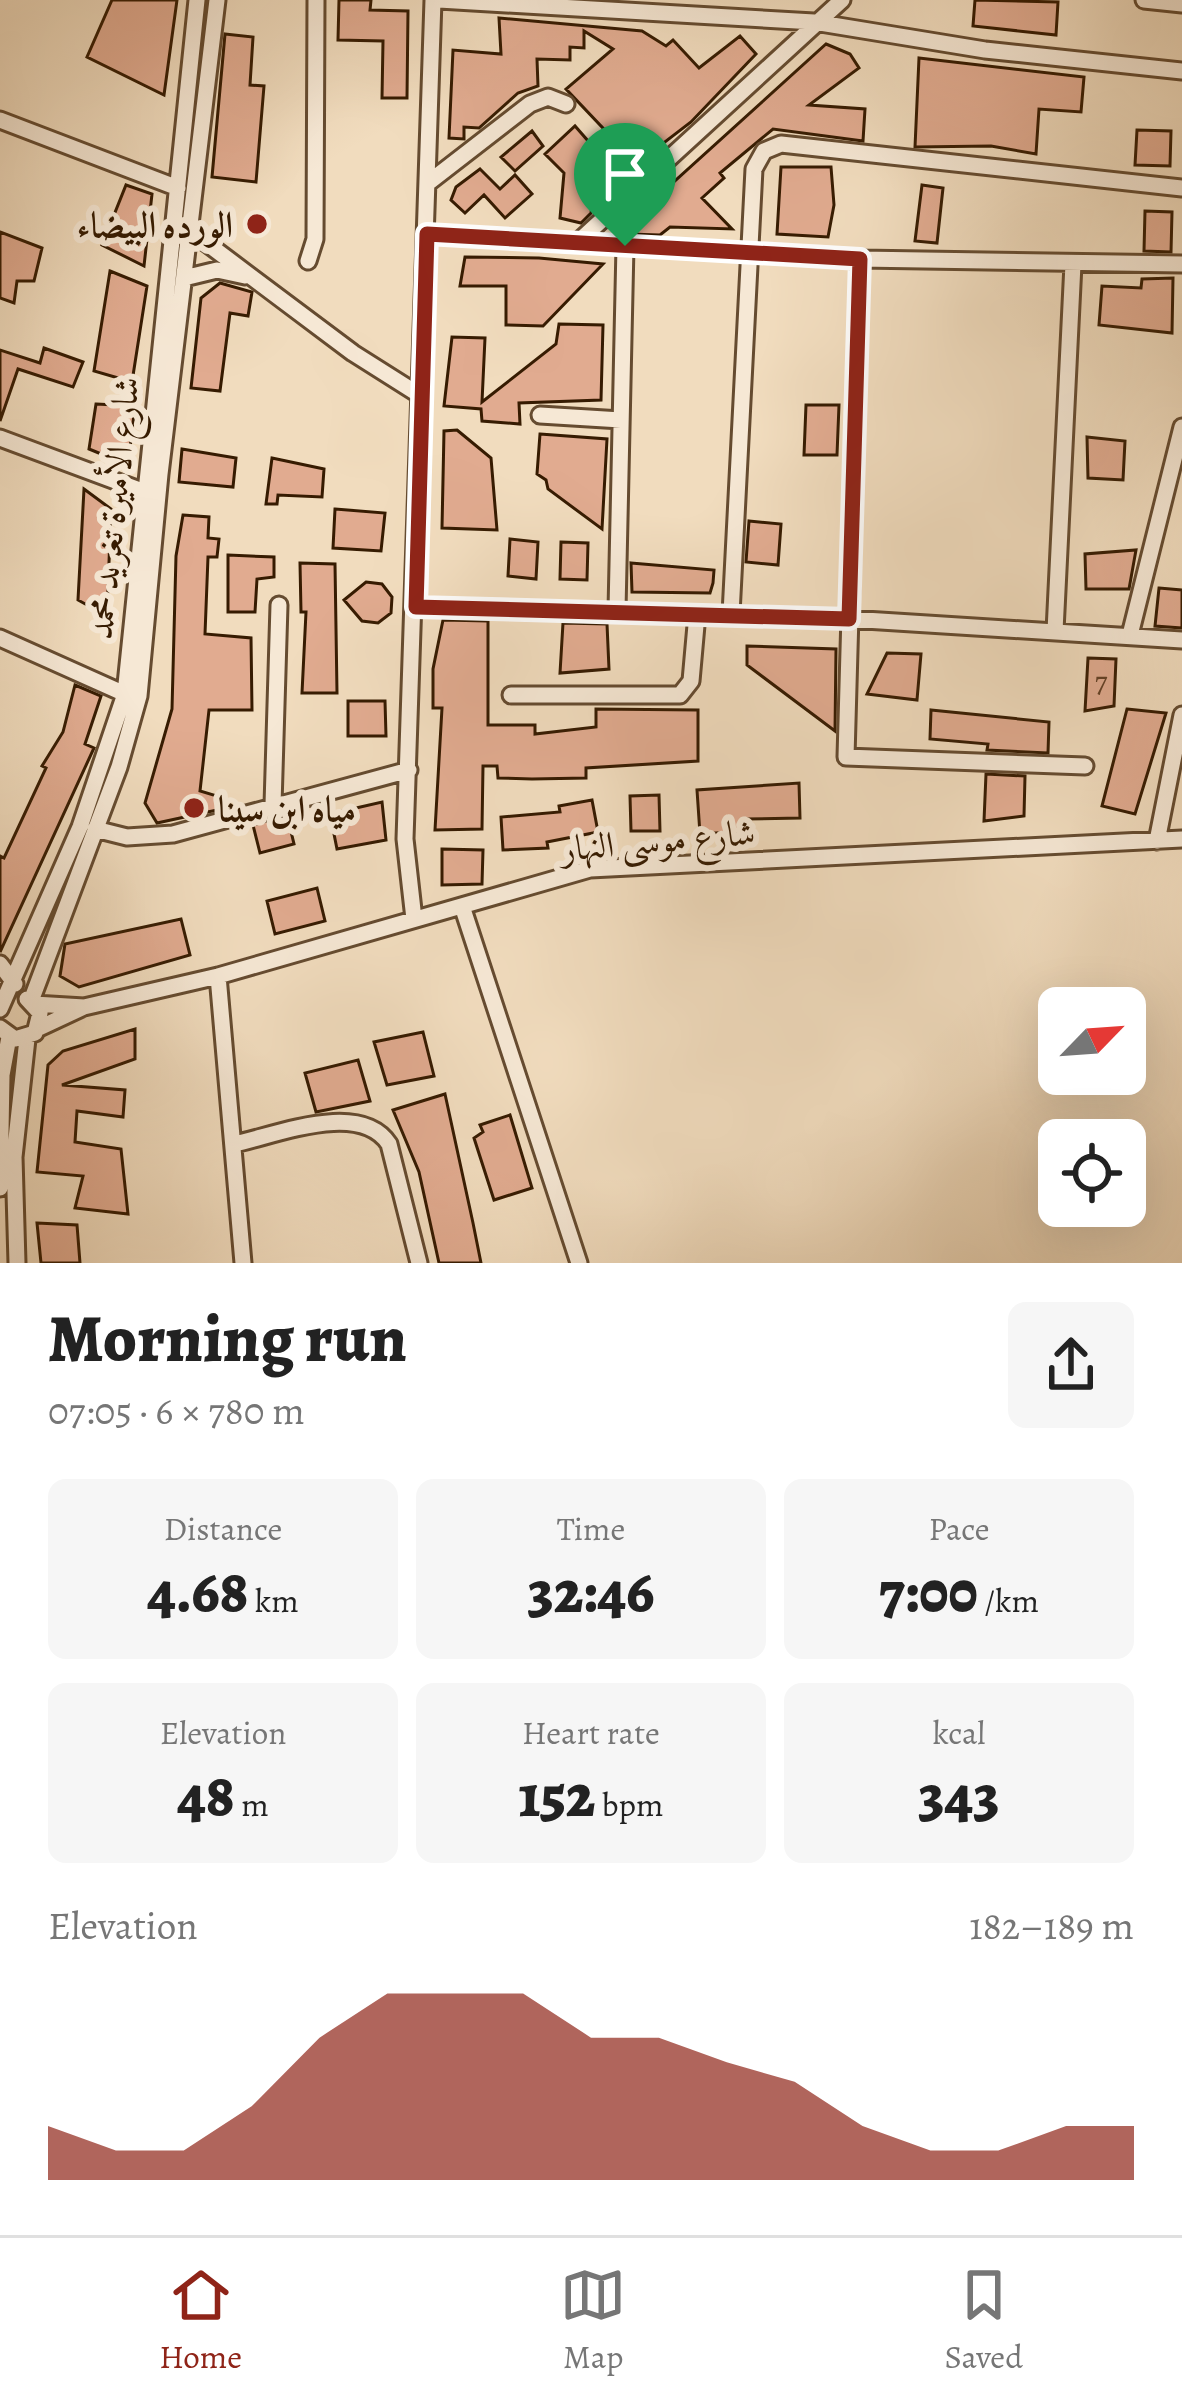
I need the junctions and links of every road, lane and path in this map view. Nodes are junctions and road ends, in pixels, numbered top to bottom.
1 (197, 0) edge
2 (217, 0) edge
3 (316, 0) edge
4 (436, 0) edge
5 (752, 0) edge
6 (842, 0) edge
7 (1144, 0) edge
8 (554, 3) edge
9 (1182, 4) edge
10 (738, 16) junction
11 (814, 22) junction
12 (1182, 71) edge
13 (566, 104) dead end
14 (0, 120) edge
15 (428, 183) junction
16 (178, 188) junction
17 (1182, 188) edge
18 (189, 230) junction
19 (427, 234) junction
20 (579, 241) junction
21 (625, 246) junction
22 (750, 254) junction
23 (860, 259) junction
24 (308, 261) dead end
25 (1073, 264) junction
26 (1182, 264) edge
27 (184, 278) junction
28 (253, 278) junction
29 (421, 396) junction
30 (540, 415) dead end
31 (621, 420) junction
32 (1182, 427) edge
33 (0, 438) edge
34 (145, 492) junction
35 (279, 605) dead end
36 (416, 607) junction
37 (617, 610) junction
38 (697, 614) junction
39 (731, 614) junction
40 (849, 619) junction
41 (1054, 632) junction
42 (1130, 635) junction
43 (0, 638) edge
44 (1182, 640) edge
45 (125, 694) junction
46 (511, 695) dead end
47 (1182, 715) edge
48 (1085, 766) dead end
49 (409, 770) junction
50 (273, 805) junction
51 (95, 829) junction
52 (1182, 839) edge
53 (1157, 841) junction
54 (462, 906) junction
55 (414, 920) junction
56 (0, 964) edge
57 (218, 976) junction
58 (15, 984) junction
59 (33, 1002) junction
60 (3, 1005) edge
61 (84, 1007) junction
62 (10, 1034) edge
63 (1, 1107) edge
64 (234, 1144) junction
65 (0, 1188) edge
66 (16, 1263) edge
67 (242, 1263) edge
68 (418, 1263) edge
69 (580, 1263) edge

1 - 16 street, شارع الأميرة تغريد محمد
2 - 18 street, شارع الأميرة تغريد محمد
3 - 24 street
4 - 8 street
4 - 15 street
5 - 10 street
6 - 11 street
7 - 9 street
8 - 10 street
10 - 11 street
11 - 12 street
11 - 20 street
13 - 15 street
14 - 16 street
15 - 19 street
16 - 34 street, شارع الأميرة تغريد محمد
17 - 22 street
18 - 27 street, شارع الأميرة تغريد محمد
18 - 28 street
19 - 20 street
19 - 29 street
20 - 21 street
21 - 22 street
21 - 31 street
22 - 23 street
22 - 39 street
23 - 25 street
23 - 40 street
25 - 26 street
25 - 41 street
27 - 28 street
27 - 51 street, شارع الأميرة تغريد محمد
28 - 29 street
29 - 36 street
30 - 31 street
31 - 37 street
32 - 42 street
33 - 34 street
34 - 45 street, شارع الأميرة تغريد محمد
35 - 50 street
36 - 37 street
36 - 49 street
37 - 38 street
38 - 39 street
38 - 46 street
39 - 40 street
40 - 41 street
40 - 48 street
41 - 42 street
42 - 44 street
43 - 45 street
45 - 58 street, شارع الأميرة تغريد محمد
47 - 53 street
49 - 50 street
49 - 55 street
50 - 51 street
51 - 59 street, شارع الأميرة تغريد محمد
52 - 53 street, شارع موسى النهار
53 - 54 street, شارع موسى النهار
54 - 55 street, شارع موسى النهار
54 - 69 street
55 - 57 street, شارع موسى النهار
56 - 58 street
57 - 61 street, شارع موسى النهار
57 - 64 street
58 - 60 street, شارع الأميرة تغريد محمد
59 - 60 street, شارع موسى النهار
59 - 61 street, شارع موسى النهار
59 - 62 street
61 - 62 street, شارع موسى النهار
62 - 63 street
62 - 66 street
63 - 65 street
64 - 67 street
64 - 68 street

